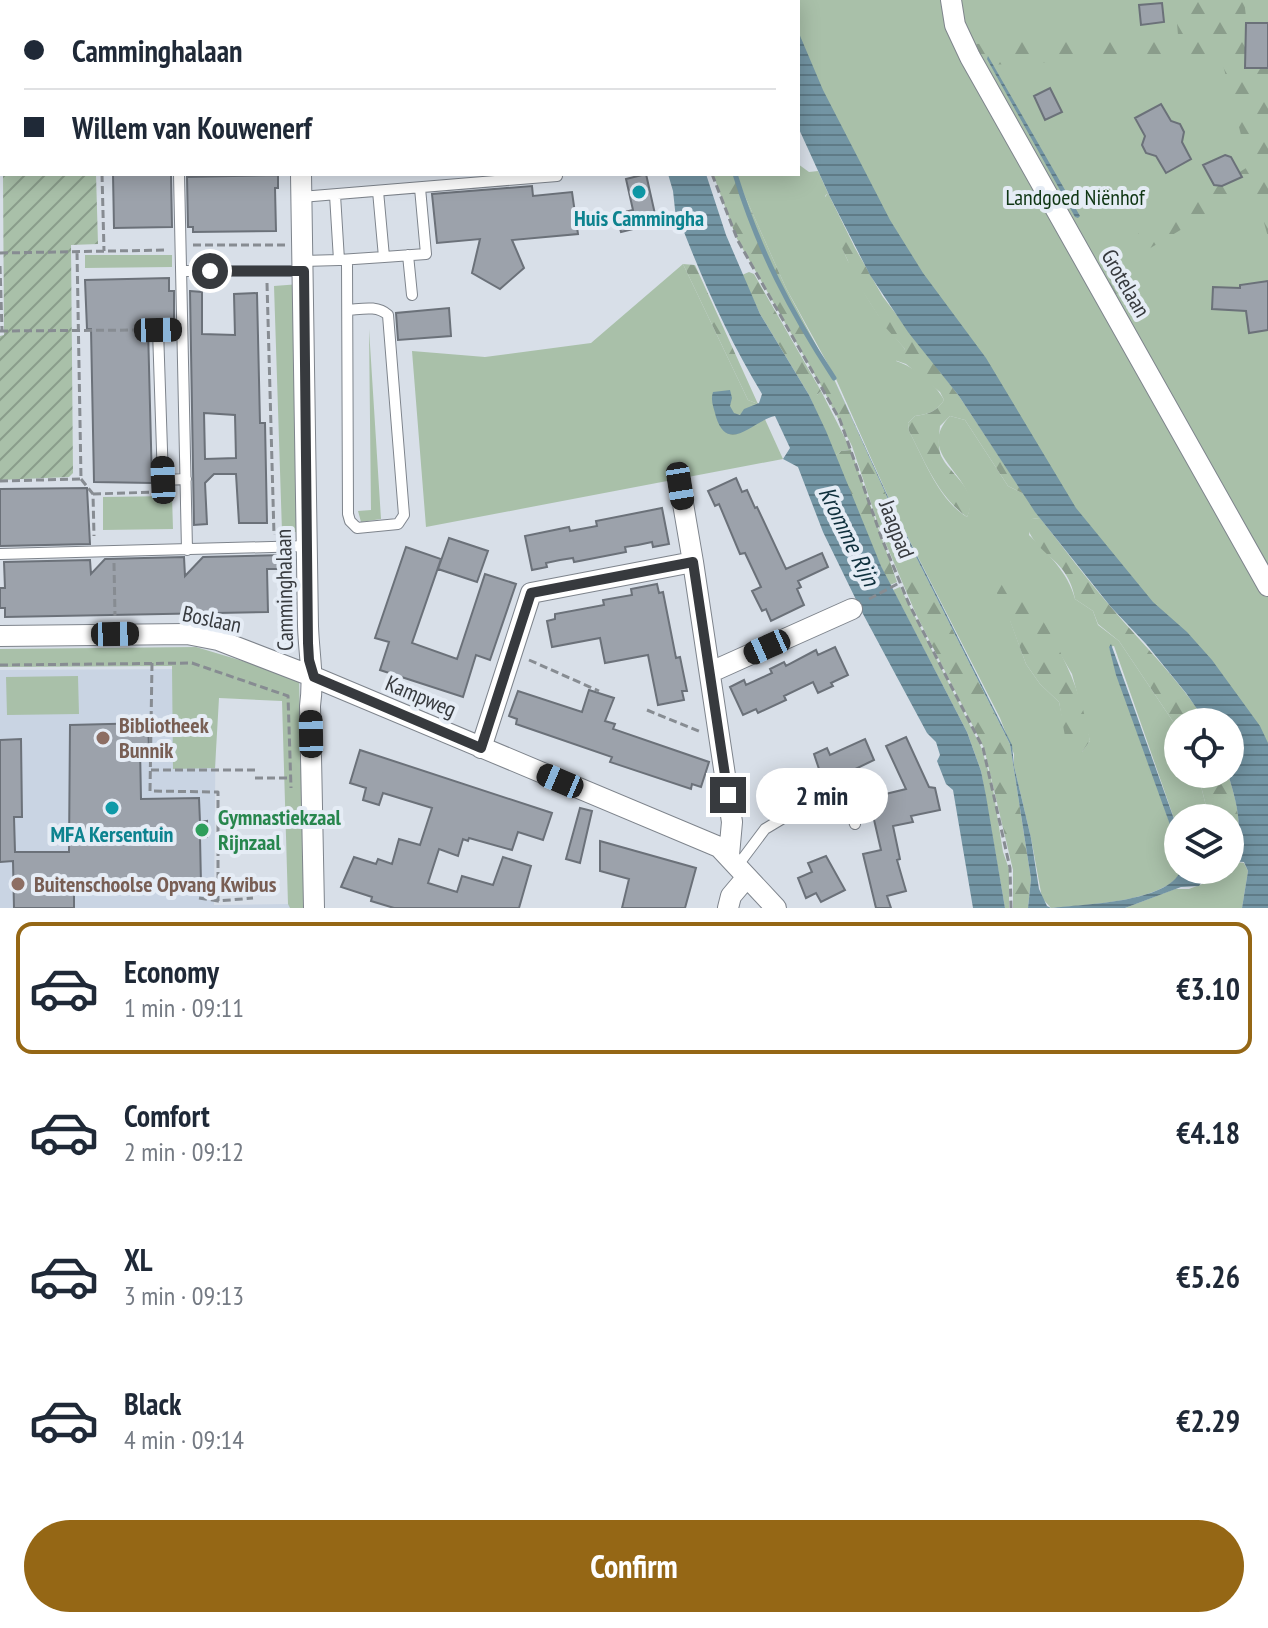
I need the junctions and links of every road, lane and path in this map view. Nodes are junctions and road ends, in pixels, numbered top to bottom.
1 (951, 0) edge
2 (102, 176) edge
3 (179, 176) edge
4 (301, 176) edge
5 (557, 176) dead end
6 (713, 176) edge
7 (420, 188) junction
8 (378, 191) junction
9 (335, 195) junction
10 (301, 197) junction
11 (285, 245) dead end
12 (181, 248) junction
13 (77, 251) junction
14 (104, 251) junction
15 (0, 253) edge
16 (408, 255) junction
17 (384, 257) junction
18 (343, 260) junction
19 (0, 266) edge
20 (304, 266) junction
21 (181, 271) junction
22 (267, 271) junction
23 (412, 295) dead end
24 (0, 309) edge
25 (348, 310) junction
26 (78, 330) junction
27 (158, 330) junction
28 (182, 330) junction
29 (1, 331) edge
30 (81, 479) junction
31 (186, 479) junction
32 (163, 480) junction
33 (0, 481) edge
34 (680, 486) dead end
35 (93, 494) junction
36 (307, 546) junction
37 (274, 547) junction
38 (187, 550) junction
39 (94, 552) junction
40 (114, 552) junction
41 (0, 554) edge
42 (693, 562) junction
43 (899, 583) junction
44 (1268, 586) edge
45 (852, 609) joint
46 (115, 634) junction
47 (0, 636) edge
48 (512, 652) junction
49 (152, 663) junction
50 (0, 665) edge
51 (711, 672) junction
52 (314, 677) junction
53 (599, 691) dead end
54 (288, 696) dead end
55 (647, 710) dead end
56 (719, 740) junction
57 (481, 748) junction
58 (151, 770) junction
59 (255, 770) dead end
60 (255, 778) dead end
61 (289, 778) dead end
62 (855, 824) dead end
63 (738, 865) junction
64 (199, 898) dead end
65 (253, 898) dead end
66 (218, 901) junction
67 (314, 908) edge
68 (728, 908) edge
69 (776, 908) edge
70 (1011, 908) edge

1 - 44 street, Grotelaan
2 - 14 path
3 - 12 lane
4 - 10 street, Camminghalaan
5 - 7 lane
6 - 43 path, Jaagpad
7 - 8 lane
7 - 16 lane
8 - 9 lane
8 - 17 lane
9 - 10 lane
9 - 18 lane
10 - 20 street, Camminghalaan
11 - 12 path
12 - 14 path
12 - 21 lane
13 - 14 path
13 - 15 path
13 - 26 path
16 - 17 lane
16 - 23 lane
17 - 18 lane
18 - 20 lane
18 - 25 lane
19 - 24 path
20 - 22 lane
20 - 36 street, Camminghalaan
21 - 22 lane
21 - 28 lane
22 - 37 path
24 - 29 path
25 - 25 lane
26 - 27 path
26 - 29 path
26 - 30 path
27 - 28 lane
27 - 32 lane
28 - 31 lane
30 - 33 path
30 - 35 path
31 - 32 lane
31 - 38 lane
32 - 35 path
34 - 42 street
35 - 39 path
36 - 37 lane
36 - 52 street, Camminghalaan
37 - 38 lane
38 - 40 lane
39 - 40 lane
39 - 41 lane
40 - 46 path
42 - 48 street
42 - 51 street
43 - 45 path
43 - 70 path, Jaagpad
45 - 51 street
46 - 47 street, Boslaan
46 - 52 street, Boslaan
48 - 53 path
48 - 57 street
49 - 50 path
49 - 54 path
49 - 58 path
51 - 56 street
52 - 57 street, Kampweg
52 - 67 street, Camminghalaan
55 - 56 path
56 - 63 street
57 - 63 street, Kampweg
58 - 59 path
58 - 66 path
60 - 61 path
62 - 63 lane
63 - 68 street
63 - 69 street, Kampweg
64 - 66 path
65 - 66 path

